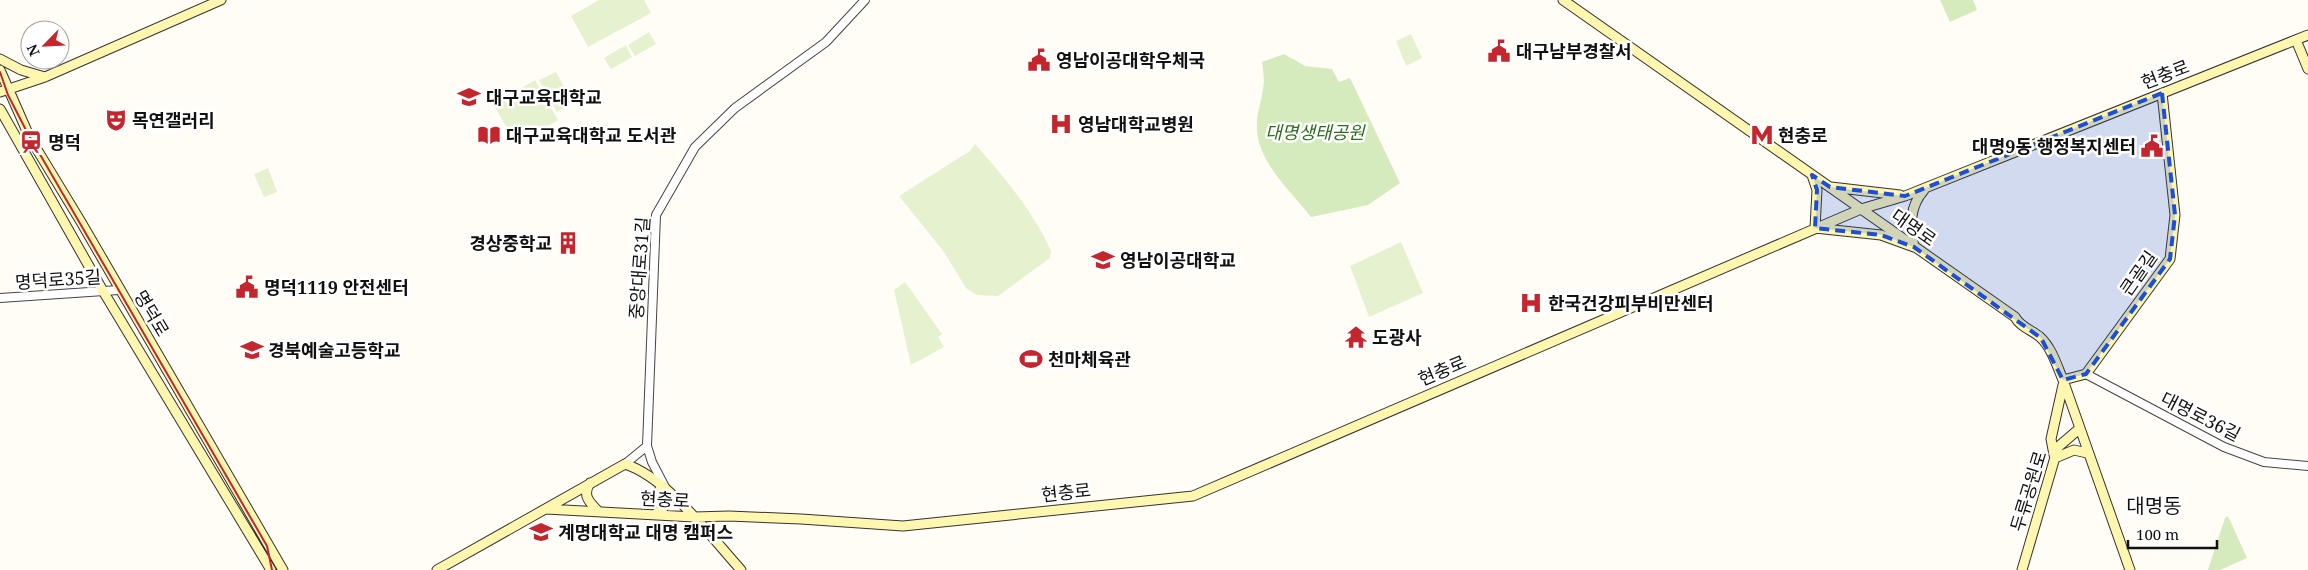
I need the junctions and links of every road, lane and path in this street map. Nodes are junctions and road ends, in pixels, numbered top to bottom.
1 (221, 0) edge
2 (865, 0) edge
3 (1563, 0) edge
4 (2308, 35) edge
5 (2296, 40) junction
6 (0, 59) edge
7 (2308, 69) edge
8 (0, 70) edge
9 (45, 77) junction
10 (4, 91) edge
11 (2162, 93) junction
12 (0, 109) edge
13 (0, 119) edge
14 (8, 124) junction
15 (1812, 175) junction
16 (1830, 187) junction
17 (1927, 187) junction
18 (1905, 196) junction
19 (1861, 209) junction
20 (1814, 228) junction
21 (1914, 247) junction
22 (119, 290) junction
23 (103, 291) junction
24 (0, 298) edge
25 (2086, 374) junction
26 (2063, 382) junction
27 (2079, 429) junction
28 (647, 446) junction
29 (2087, 453) junction
30 (2055, 458) junction
31 (625, 464) junction
32 (2308, 466) edge
33 (590, 483) junction
34 (658, 484) junction
35 (668, 493) junction
36 (546, 509) junction
37 (598, 511) junction
38 (654, 515) junction
39 (694, 517) junction
40 (271, 570) edge
41 (283, 570) edge
42 (437, 570) edge
43 (741, 570) edge
44 (2022, 570) edge
45 (2130, 570) edge

1 - 9 main road
2 - 28 street, 중앙대로31길
3 - 15 main road, 대명로
4 - 5 main road, 현충로
5 - 7 main road
5 - 11 main road, 현충로
6 - 9 main road
8 - 10 main road, 명덕로
9 - 10 main road
10 - 22 main road, 명덕로
11 - 17 main road, 현충로
11 - 25 main road, 큰골길
12 - 14 main road, 명덕로
13 - 14 main road
14 - 23 main road, 명덕로
15 - 16 main road, 대명로
15 - 20 main road
16 - 18 main road
16 - 19 main road, 대명로
17 - 18 main road, 현충로
17 - 21 main road
18 - 19 main road, 현충로
19 - 20 main road, 현충로
19 - 21 main road, 대명로
20 - 21 main road
20 - 39 main road, 현충로
21 - 26 main road, 대명로
22 - 23 street, 명덕로35길
22 - 41 main road, 명덕로
23 - 24 street, 명덕로35길
23 - 40 main road, 명덕로
25 - 26 main road
25 - 32 street, 대명로36길
26 - 27 main road, 대명로
26 - 30 main road
27 - 29 main road, 대명로
27 - 30 main road, 두류공원로
28 - 31 street
28 - 35 street, 중앙대로31길
29 - 30 main road
29 - 45 main road, 대명로
30 - 44 main road, 두류공원로
31 - 33 main road
31 - 34 main road, 중앙대로31길
33 - 36 main road
33 - 37 main road
34 - 35 main road, 중앙대로31길
34 - 38 main road
35 - 39 main road, 중앙대로31길
36 - 37 main road, 현충로
36 - 42 main road
37 - 38 main road, 현충로
38 - 39 main road, 현충로
39 - 43 main road, 중앙대로31길

